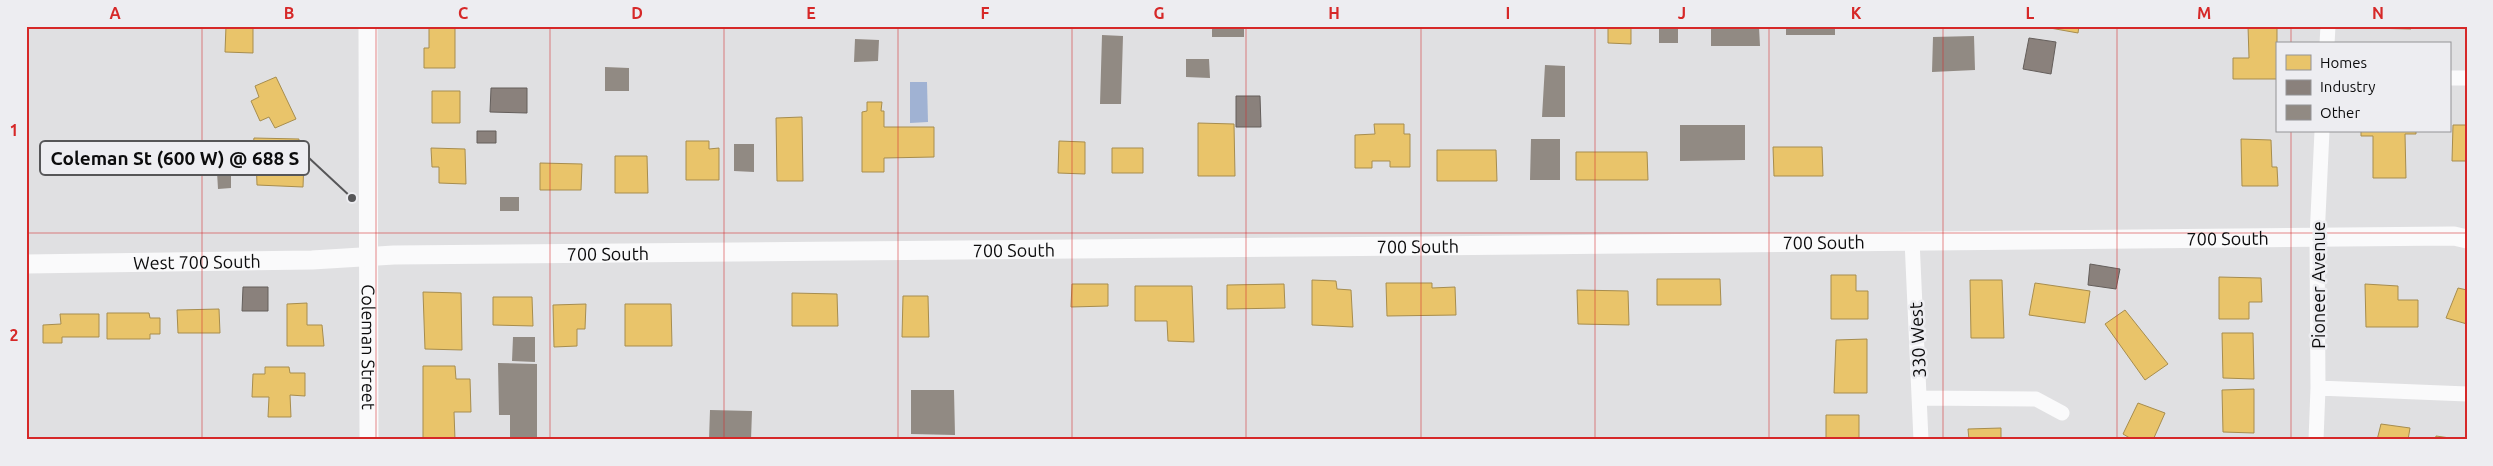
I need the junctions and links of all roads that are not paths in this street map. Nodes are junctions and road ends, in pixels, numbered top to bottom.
1 (368, 26) edge
2 (2328, 26) edge
3 (2327, 42) edge
4 (2450, 78) edge
5 (2467, 78) edge
6 (2322, 132) edge
7 (2317, 238) junction
8 (2467, 239) edge
9 (1912, 240) junction
10 (369, 255) junction
11 (26, 264) edge
12 (2318, 388) junction
13 (2467, 394) edge
14 (1920, 398) junction
15 (2062, 413) dead end
16 (369, 440) edge
17 (1921, 440) edge
18 (2316, 440) edge

1 - 10 street, Coleman Street
2 - 3 street
4 - 5 street
6 - 7 street, Pioneer Avenue
7 - 8 street, 700 South
7 - 9 street, 700 South
7 - 12 street, Pioneer Avenue
9 - 10 street, 700 South
9 - 14 street, 330 West
10 - 11 street, West 700 South
10 - 16 street, Coleman Street
12 - 13 street
12 - 18 street, Pioneer Avenue
14 - 15 street
14 - 17 street, 330 West

